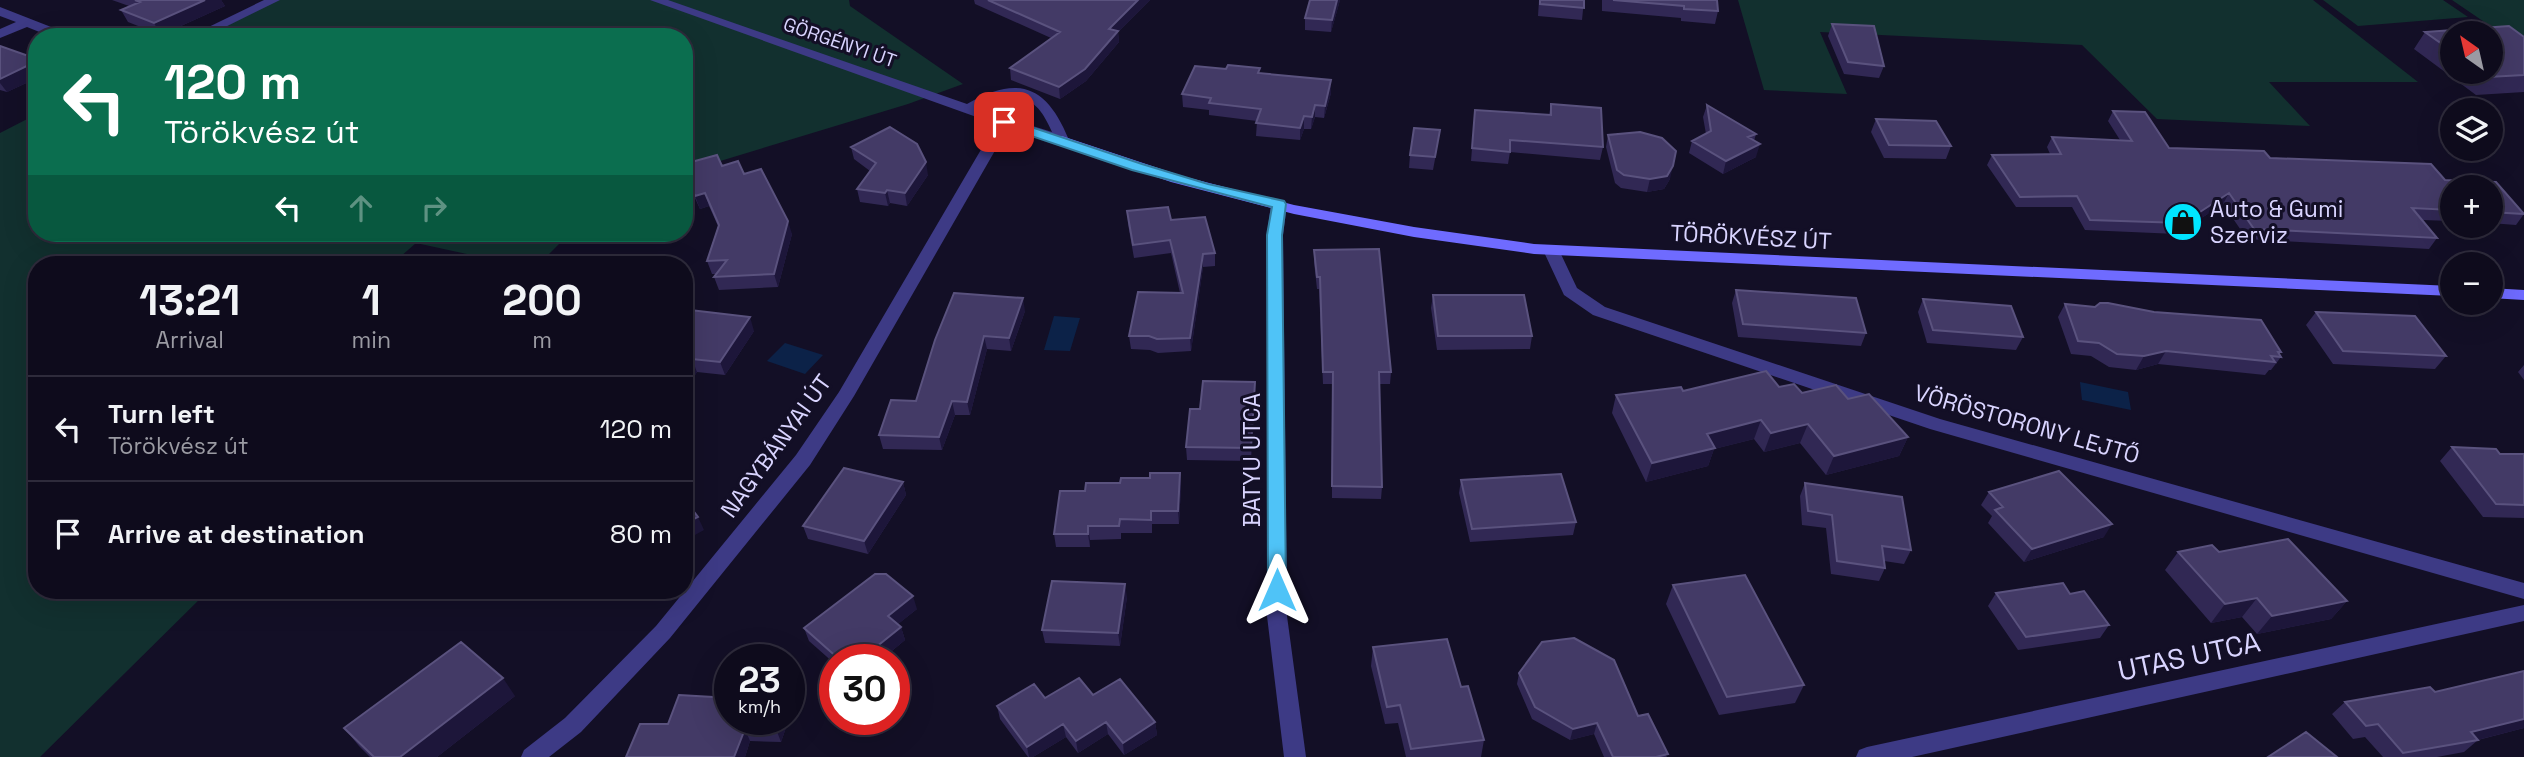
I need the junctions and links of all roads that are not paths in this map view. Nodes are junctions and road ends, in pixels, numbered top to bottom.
1 (274, 0) edge
2 (656, 0) edge
3 (0, 11) edge
4 (25, 23) junction
5 (39, 28) edge
6 (213, 28) edge
7 (0, 34) edge
8 (970, 108) junction
9 (1004, 122) junction
10 (1062, 140) junction
11 (1279, 204) junction
12 (1550, 250) junction
13 (2440, 290) edge
14 (2503, 294) edge
15 (2524, 295) edge
16 (2524, 591) edge
17 (693, 595) edge
18 (690, 599) edge
19 (2524, 613) edge
20 (532, 757) edge
21 (1295, 757) edge
22 (1867, 757) edge

1 - 6 street
2 - 8 street, GÖRGÉNYI ÚT
3 - 4 street
4 - 5 street
4 - 7 street
8 - 9 street, TÖRÖKVÉSZ ÚT
8 - 10 street
9 - 10 street, TÖRÖKVÉSZ ÚT
9 - 17 street, NAGYBÁNYAI ÚT
10 - 11 street, TÖRÖKVÉSZ ÚT
11 - 12 street, TÖRÖKVÉSZ ÚT
11 - 21 street, BATYU UTCA
12 - 13 street, TÖRÖKVÉSZ ÚT
12 - 16 street, VÖRÖSTORONY LEJTŐ
14 - 15 street
18 - 20 street, NAGYBÁNYAI ÚT
19 - 22 street, UTAS UTCA

